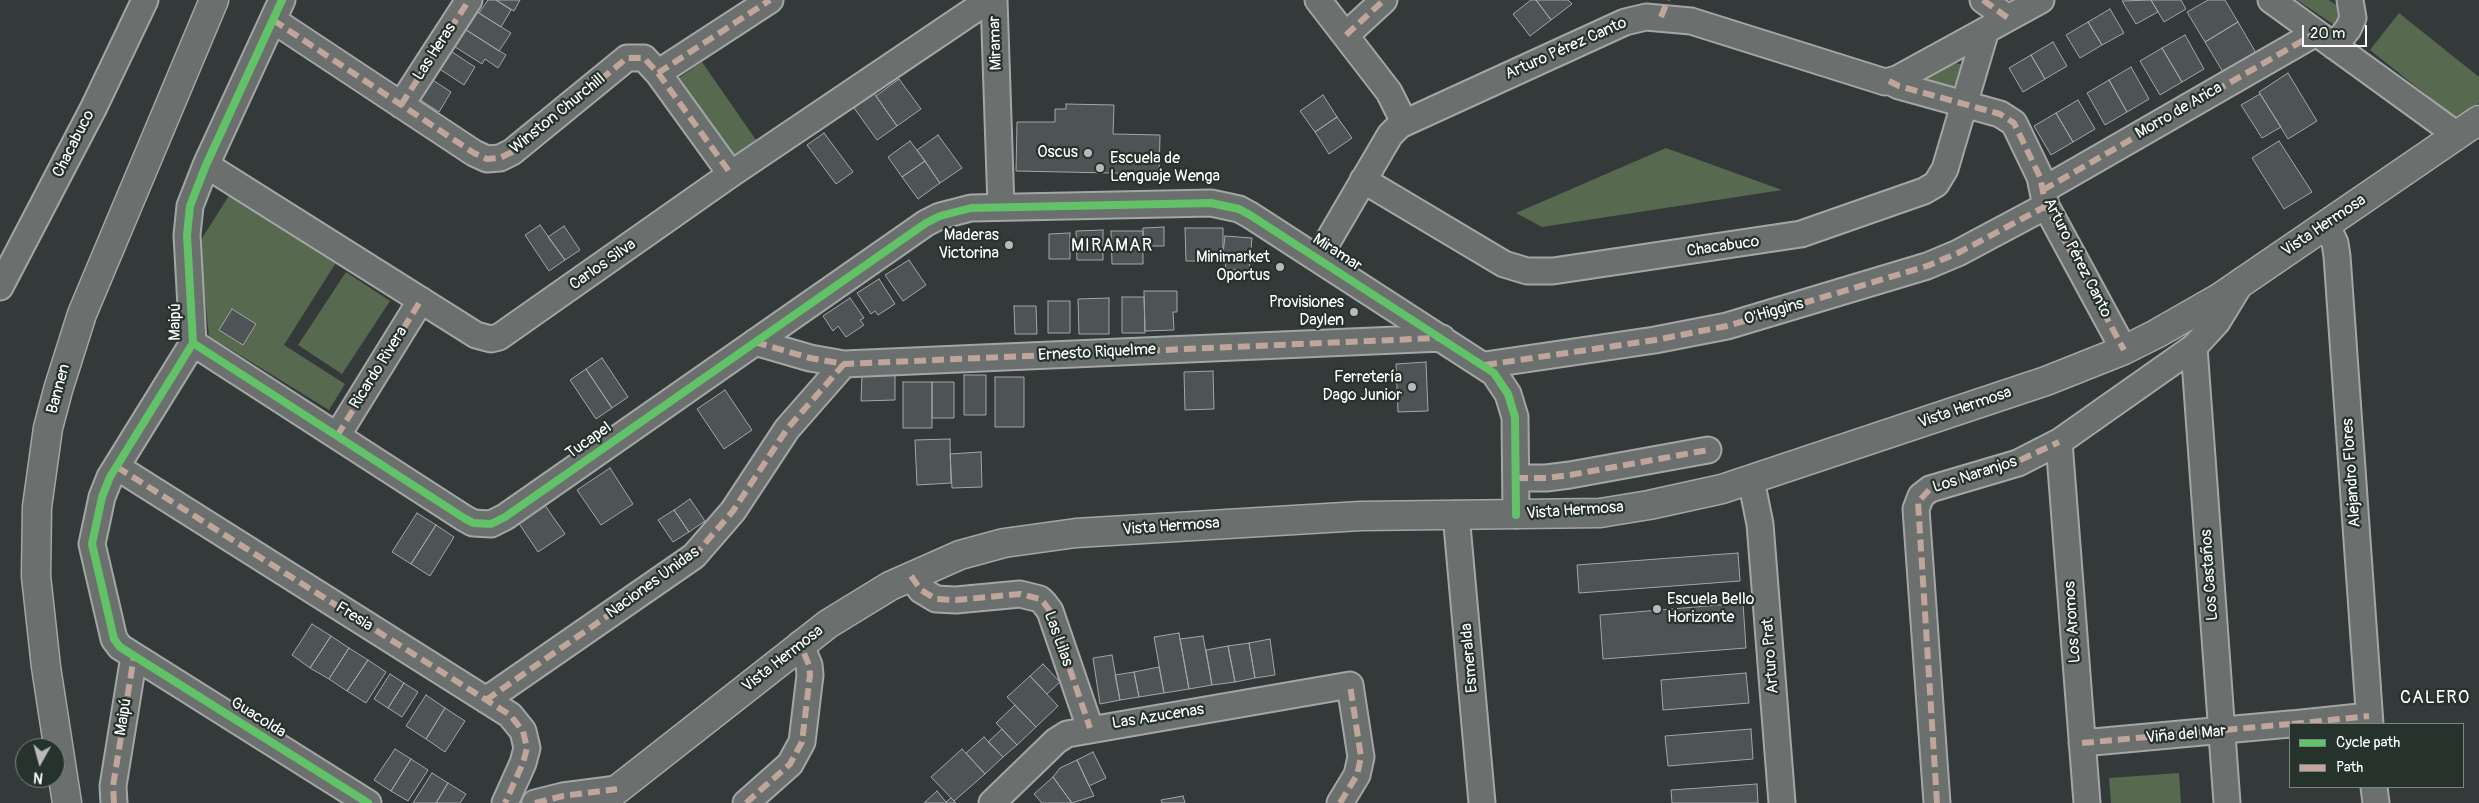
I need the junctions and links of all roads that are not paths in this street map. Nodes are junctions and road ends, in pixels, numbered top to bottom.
1 (146, 0) edge
2 (214, 0) edge
3 (469, 0) edge
4 (770, 0) edge
5 (990, 0) edge
6 (994, 0) edge
7 (1318, 0) edge
8 (1384, 0) edge
9 (1983, 0) edge
10 (2041, 0) edge
11 (2271, 0) edge
12 (2350, 0) edge
13 (1664, 8) edge
14 (278, 10) edge
15 (2008, 18) junction
16 (1986, 30) junction
17 (1346, 35) junction
18 (2325, 39) junction
19 (658, 73) junction
20 (1889, 81) junction
21 (1964, 104) junction
22 (401, 105) junction
23 (1404, 122) junction
24 (2468, 127) edge
25 (206, 165) junction
26 (731, 174) junction
27 (1363, 180) junction
28 (2044, 198) junction
29 (1001, 207) junction
30 (2326, 224) junction
31 (1318, 258) junction
32 (2242, 281) junction
33 (0, 287) edge
34 (421, 300) junction
35 (1442, 338) junction
36 (755, 342) junction
37 (193, 343) junction
38 (2194, 347) junction
39 (2124, 350) junction
40 (844, 364) junction
41 (1485, 365) junction
42 (337, 436) junction
43 (2059, 442) junction
44 (1708, 450) dead end
45 (116, 467) junction
46 (1516, 478) junction
47 (1751, 480) junction
48 (1456, 514) junction
49 (1516, 515) junction
50 (911, 576) junction
51 (800, 644) junction
52 (134, 656) junction
53 (486, 700) junction
54 (2370, 720) edge
55 (2311, 723) edge
56 (2289, 724) edge
57 (1090, 728) junction
58 (2222, 732) junction
59 (2082, 743) junction
60 (2374, 788) edge
61 (608, 796) edge
62 (67, 803) edge
63 (114, 803) edge
64 (368, 803) edge
65 (505, 803) edge
66 (535, 803) edge
67 (746, 803) edge
68 (992, 803) edge
69 (1340, 803) edge
70 (1482, 803) edge
71 (1782, 803) edge
72 (1937, 803) edge
73 (2087, 803) edge
74 (2227, 803) edge
75 (2376, 803) edge

1 - 33 street, Chacabuco
2 - 62 main road, Bannen
3 - 22 street, Las Heras
4 - 19 street
5 - 26 street, Carlos Silva
6 - 29 street, Miramar
7 - 17 street
8 - 17 street
9 - 15 street
10 - 15 street
11 - 18 street
12 - 18 street
13 - 20 street, Arturo Pérez Canto
13 - 23 street, Arturo Pérez Canto
14 - 22 street, Winston Churchill
14 - 25 street, Maipú
15 - 16 street
16 - 20 street
16 - 21 street, Chacabuco
17 - 23 street
18 - 24 street
18 - 28 street, Morro de Arica
19 - 22 street, Winston Churchill
19 - 26 street, Winston Churchill
20 - 21 street, Arturo Pérez Canto
21 - 27 street, Chacabuco
21 - 28 street, Arturo Pérez Canto
23 - 27 street, Arturo Pérez Canto
24 - 30 main road, Vista Hermosa
25 - 34 street, Carlos Silva
25 - 37 street, Maipú
26 - 34 street, Carlos Silva
27 - 31 street, Arturo Pérez Canto
28 - 39 street, Arturo Pérez Canto
28 - 41 street, O'Higgins
29 - 31 street, Miramar
29 - 36 street, Tucapel
30 - 32 main road, Vista Hermosa
30 - 54 street, Alejandro Flores
31 - 35 street, Miramar
32 - 38 street, Los Naranjos
32 - 39 main road, Vista Hermosa
34 - 42 street, Ricardo Rivera
35 - 40 street, Ernesto Riquelme
35 - 41 street, Miramar
36 - 40 street, Ernesto Riquelme
36 - 42 street, Tucapel
37 - 42 street, Tucapel
37 - 45 street, Maipú
38 - 43 street, Los Naranjos
38 - 58 street, Los Castaños
39 - 47 main road, Vista Hermosa
40 - 53 street, Naciones Unidas
41 - 46 street, Miramar
43 - 59 street, Los Aromos
43 - 72 street, Los Naranjos
44 - 46 street
45 - 52 street, Maipú
45 - 53 street, Fresia
46 - 49 street, Miramar
47 - 49 main road, Vista Hermosa
47 - 71 street, Arturo Prat
48 - 49 main road, Vista Hermosa
48 - 50 main road, Vista Hermosa
48 - 70 street, Esmeralda
50 - 51 main road, Vista Hermosa
50 - 57 street, Las Lilas
51 - 61 main road, Vista Hermosa
51 - 67 street
52 - 63 street, Maipú
52 - 64 street, Guacolda
53 - 65 street, Fresia
54 - 55 street, Viña del Mar
56 - 58 street, Viña del Mar
57 - 68 street, Las Azucenas
57 - 69 street, Las Azucenas
58 - 59 street, Viña del Mar
58 - 74 street, Los Castaños
59 - 73 street, Los Aromos
60 - 75 street
61 - 66 street

